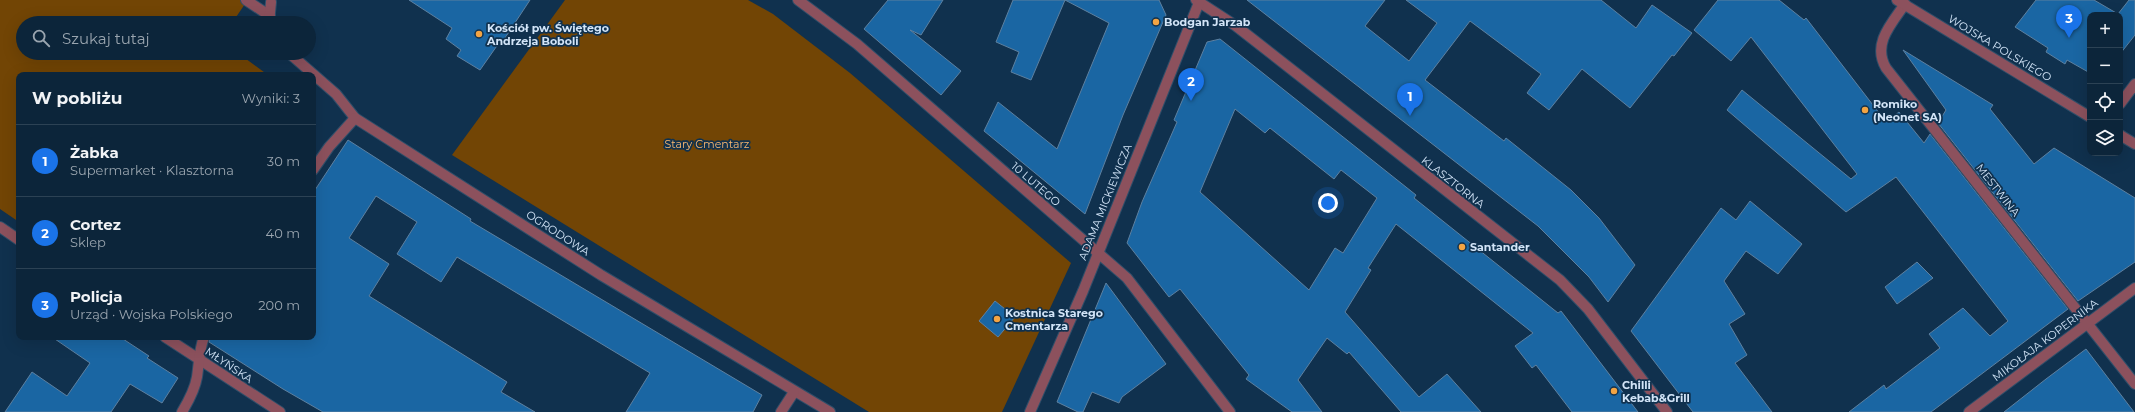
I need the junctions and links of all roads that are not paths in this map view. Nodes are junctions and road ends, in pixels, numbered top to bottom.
1 (246, 0) edge
2 (798, 0) edge
3 (1198, 1) edge
4 (271, 2) dead end
5 (1901, 2) edge
6 (264, 16) edge
7 (269, 16) edge
8 (297, 60) edge
9 (311, 72) edge
10 (316, 77) edge
11 (2135, 84) edge
12 (2123, 100) edge
13 (2087, 115) edge
14 (355, 118) junction
15 (2123, 137) edge
16 (2135, 144) edge
17 (316, 166) edge
18 (0, 227) edge
19 (16, 238) edge
20 (1098, 251) junction
21 (2135, 288) edge
22 (2088, 323) junction
23 (170, 340) edge
24 (203, 340) edge
25 (198, 359) junction
26 (2135, 384) edge
27 (794, 392) junction
28 (182, 412) edge
29 (280, 412) edge
30 (781, 412) edge
31 (830, 412) edge
32 (1030, 412) edge
33 (1230, 412) edge
34 (1667, 412) edge
35 (1969, 412) edge

1 - 6 street
2 - 20 street, 10 LUTEGO
3 - 20 street, ADAMA MICKIEWICZA
3 - 34 street, KLASZTORNA
4 - 7 street
5 - 13 street, WOJSKA POLSKIEGO
5 - 22 street, MESTWINA
8 - 9 street, OGRODOWA
10 - 14 street, OGRODOWA
11 - 12 street
14 - 17 street
14 - 27 street, OGRODOWA
15 - 16 street
18 - 19 street
20 - 32 street, ADAMA MICKIEWICZA
20 - 33 street, 10 LUTEGO
21 - 22 street, MIKOŁAJA KOPERNIKA
22 - 26 street, MESTWINA
22 - 35 street, MIKOŁAJA KOPERNIKA
23 - 25 street, MŁYŃSKA
24 - 25 street
25 - 28 street
25 - 29 street, MŁYŃSKA
27 - 30 street
27 - 31 street, OGRODOWA

